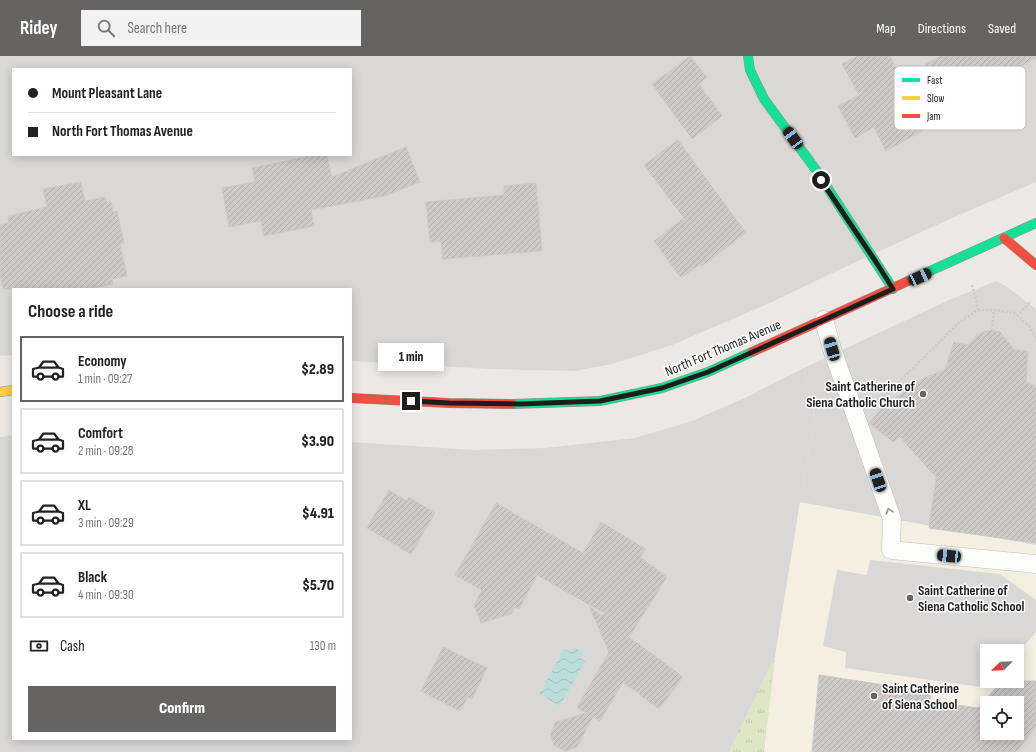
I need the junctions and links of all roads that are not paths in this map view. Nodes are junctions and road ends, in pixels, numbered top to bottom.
1 (748, 56) edge
2 (1036, 223) edge
3 (1004, 238) junction
4 (1036, 265) edge
5 (893, 289) junction
6 (824, 320) junction
7 (12, 390) edge
8 (0, 392) edge
9 (352, 398) edge
10 (1036, 564) edge

1 - 5 street
2 - 3 street, North Fort Thomas Avenue
3 - 4 street
3 - 5 street, North Fort Thomas Avenue
5 - 6 street, North Fort Thomas Avenue
6 - 9 street, North Fort Thomas Avenue
10 -> 6 lane
7 - 8 street

